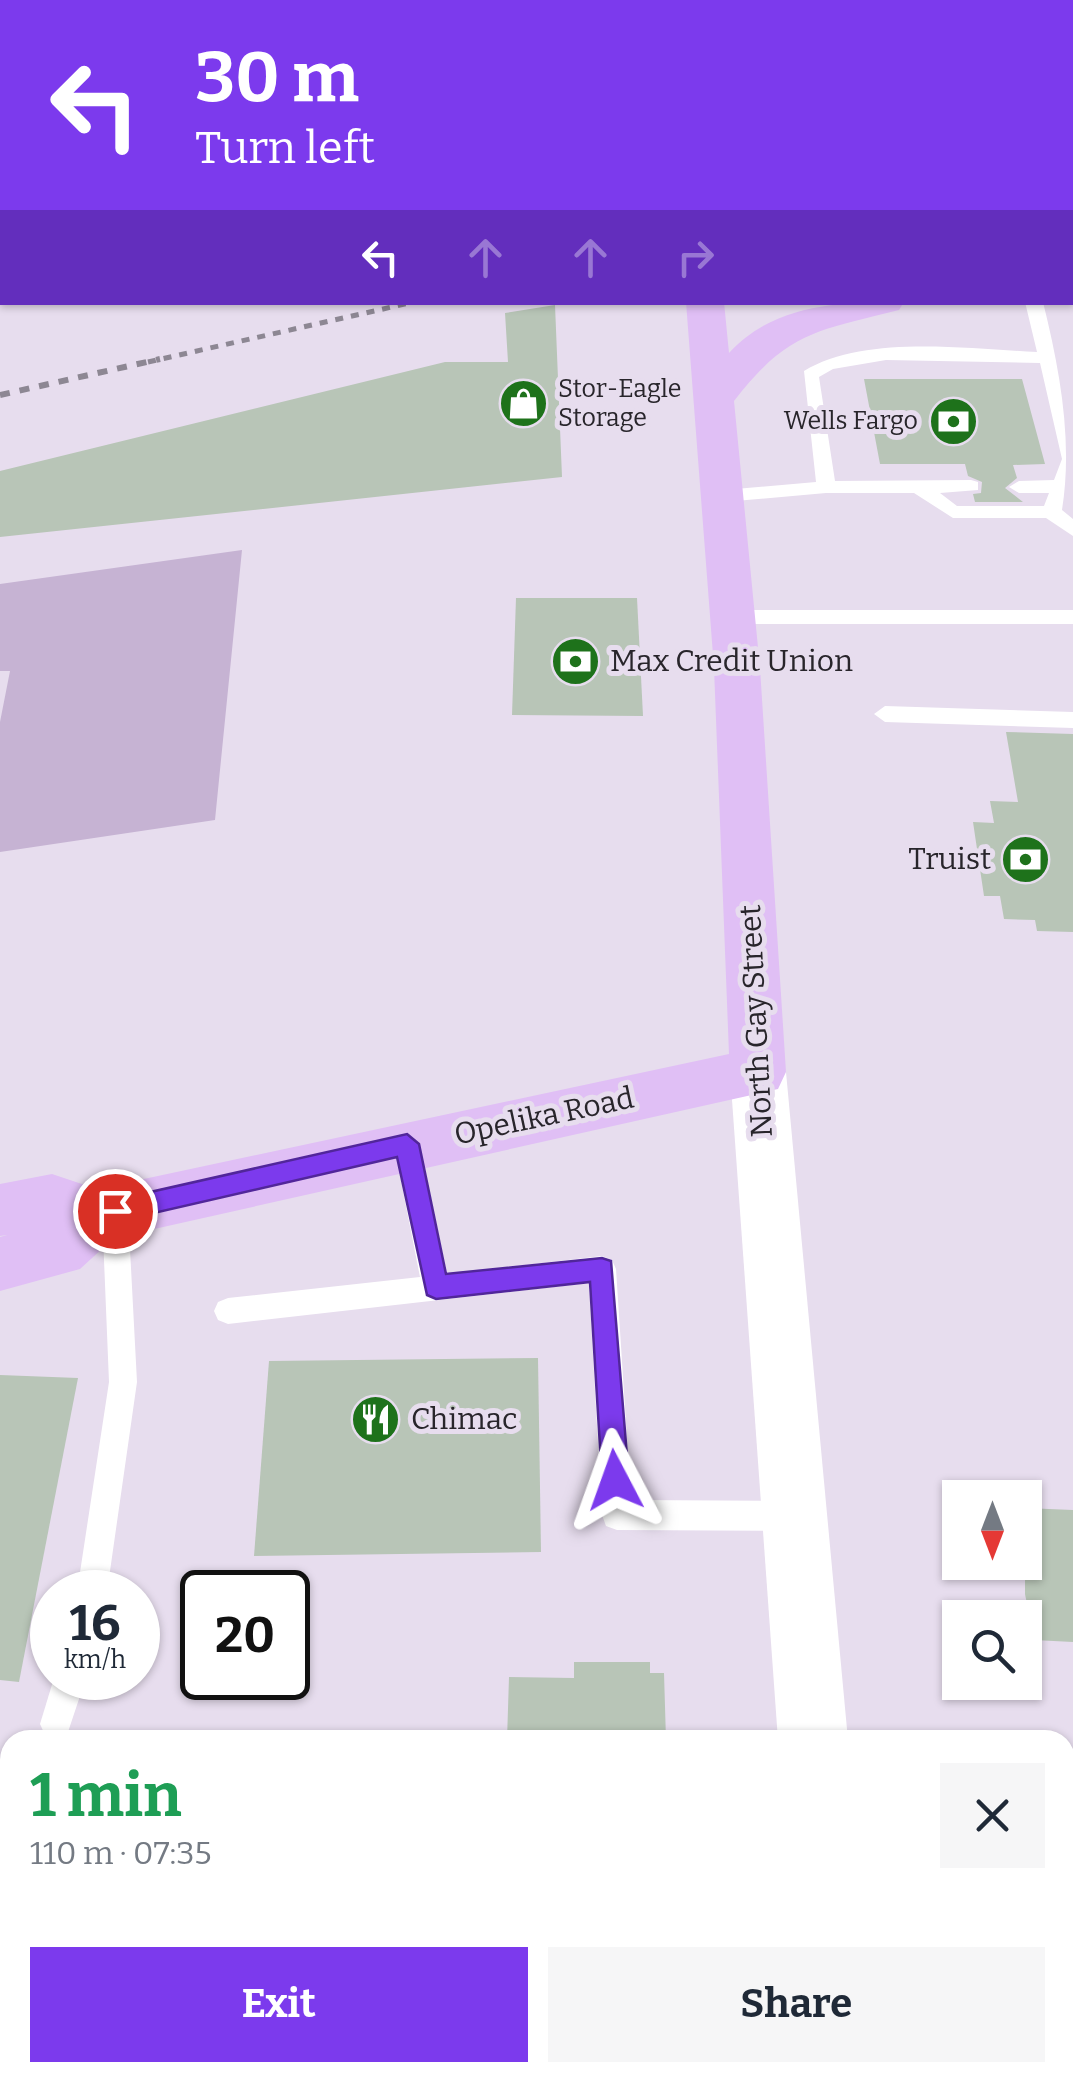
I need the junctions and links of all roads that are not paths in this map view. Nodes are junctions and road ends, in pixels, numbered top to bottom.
1 (705, 305) edge
2 (873, 305) edge
3 (1035, 305) edge
4 (1050, 358) junction
5 (716, 396) junction
6 (971, 486) dead end
7 (1062, 486) junction
8 (826, 487) junction
9 (919, 487) junction
10 (1019, 487) dead end
11 (724, 496) junction
12 (1051, 512) junction
13 (1073, 529) edge
14 (733, 618) junction
15 (1073, 618) edge
16 (885, 714) dead end
17 (1073, 720) edge
18 (758, 1072) junction
19 (407, 1144) junction
20 (0, 1210) edge
21 (106, 1213) junction
22 (0, 1264) edge
23 (436, 1287) junction
24 (228, 1311) dead end
25 (795, 1516) junction
26 (95, 1570) edge
27 (63, 1700) edge
28 (56, 1724) dead end
29 (812, 1730) edge

1 - 5 main road, North Gay Street
2 - 5 main road
3 - 4 lane
4 - 7 lane
4 - 8 lane
5 - 11 main road, North Gay Street
6 - 9 lane
7 - 10 lane
7 - 12 lane
8 - 9 lane
8 - 11 lane
9 - 12 lane
11 - 14 main road, North Gay Street
12 - 13 lane
14 - 15 lane
14 - 18 main road, North Gay Street
16 - 17 lane
18 - 19 main road, Opelika Road
18 - 25 street, North Gay Street
19 - 21 main road, Opelika Road
19 - 23 lane
20 - 21 main road, Opelika Road
21 - 22 main road
21 - 26 lane
23 - 24 lane
23 - 25 lane
25 - 29 street, North Gay Street
27 - 28 lane

